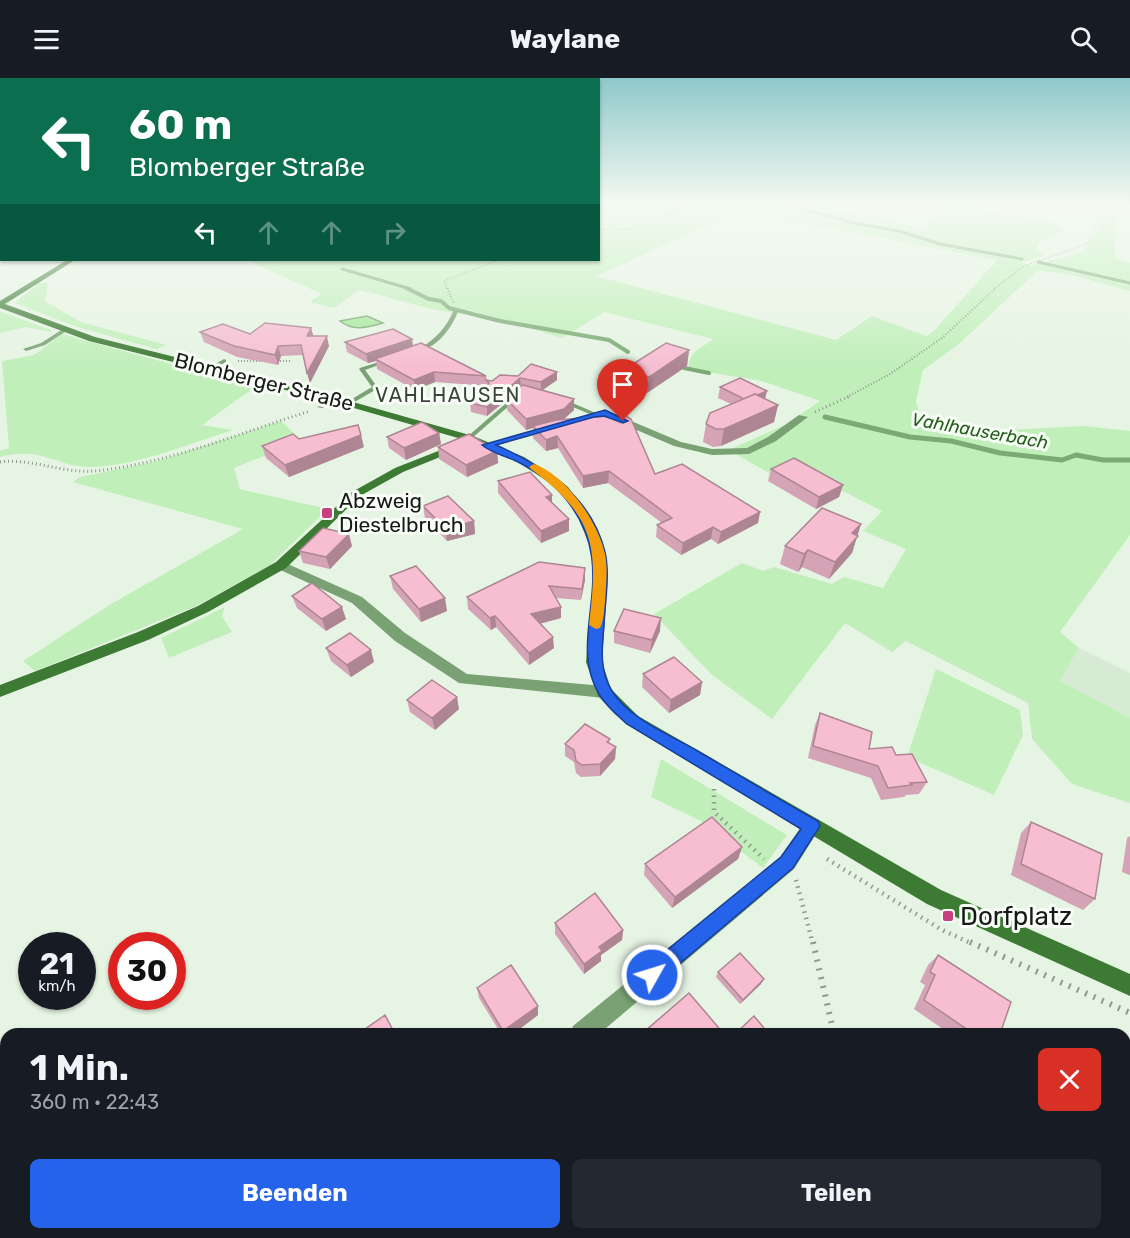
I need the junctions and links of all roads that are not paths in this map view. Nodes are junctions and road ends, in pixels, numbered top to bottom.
1 (69, 261) edge
2 (0, 304) edge
3 (456, 312) dead end
4 (65, 330) junction
5 (26, 349) dead end
6 (405, 355) edge
7 (394, 358) edge
8 (225, 361) road end
9 (210, 369) junction
10 (522, 391) edge
11 (558, 399) edge
12 (336, 400) junction
13 (349, 404) junction
14 (320, 407) road end
15 (594, 414) junction
16 (803, 417) road end
17 (471, 439) junction
18 (487, 445) junction
19 (281, 565) junction
20 (0, 691) edge
21 (604, 692) junction
22 (812, 826) junction
23 (1130, 985) edge
24 (587, 1028) edge

1 - 2 main road
2 - 4 main road, Blomberger Straße
3 - 6 lane
4 - 5 lane
4 - 9 main road, Blomberger Straße
7 - 13 lane
8 - 9 lane
9 - 12 main road, Blomberger Straße
10 - 17 lane
11 - 15 lane
12 - 13 main road, Blomberger Straße
12 - 14 lane
13 - 17 main road, Blomberger Straße
15 - 16 street
15 - 18 street
17 - 18 main road, Blomberger Straße
17 - 19 main road
18 - 21 main road, Blomberger Straße
19 - 20 main road
19 - 21 street
21 - 22 main road, Blomberger Straße
22 - 23 main road, Blomberger Straße
22 - 24 street

